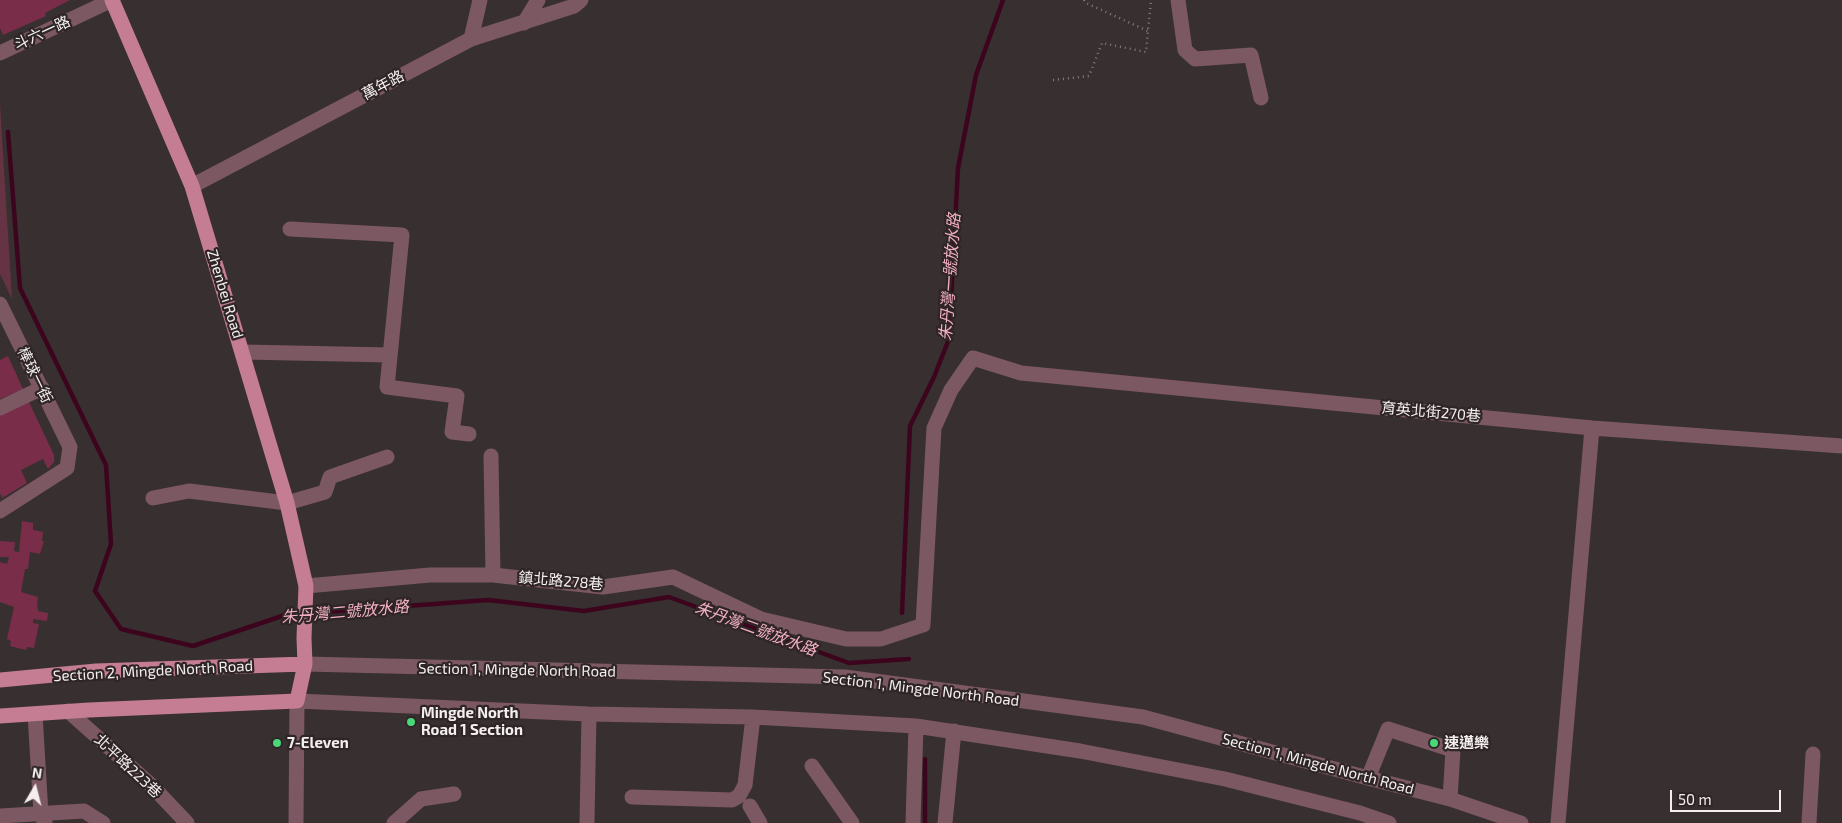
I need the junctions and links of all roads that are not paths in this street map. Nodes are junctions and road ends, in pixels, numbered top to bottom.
1 (112, 0) edge
2 (480, 0) edge
3 (538, 0) edge
4 (581, 0) edge
5 (1178, 0) edge
6 (524, 23) junction
7 (471, 40) junction
8 (1, 50) edge
9 (1261, 98) dead end
10 (192, 186) junction
11 (290, 229) dead end
12 (0, 304) edge
13 (243, 352) junction
14 (390, 355) junction
15 (42, 388) junction
16 (0, 408) edge
17 (1592, 428) junction
18 (469, 434) dead end
19 (1842, 446) edge
20 (387, 456) dead end
21 (491, 456) dead end
22 (153, 498) dead end
23 (287, 503) junction
24 (0, 511) edge
25 (493, 575) junction
26 (305, 593) junction
27 (923, 625) joint
28 (305, 664) junction
29 (0, 680) edge
30 (298, 701) junction
31 (68, 711) junction
32 (35, 714) junction
33 (588, 714) junction
34 (0, 716) edge
35 (753, 717) junction
36 (916, 726) junction
37 (954, 731) junction
38 (1813, 754) dead end
39 (812, 766) dead end
40 (1368, 778) junction
41 (454, 794) dead end
42 (632, 797) dead end
43 (1450, 799) junction
44 (750, 806) dead end
45 (0, 816) edge
46 (43, 818) edge
47 (103, 823) edge
48 (186, 823) edge
49 (296, 823) edge
50 (394, 823) edge
51 (587, 823) edge
52 (760, 823) edge
53 (852, 823) edge
54 (913, 823) edge
55 (946, 823) edge
56 (1390, 823) edge
57 (1521, 823) edge
58 (1558, 823) edge
59 (1808, 823) edge

1 - 8 street, 斗六一路
1 - 10 main road, Zhenbei Road
2 - 7 street
3 - 6 street
4 - 6 street, 萬年路
5 - 9 street
6 - 7 street, 萬年路
7 - 10 street, 萬年路
10 - 13 main road, Zhenbei Road
11 - 14 street
12 - 15 street, 棒球一街
13 - 14 street
13 - 23 main road, Zhenbei Road
14 - 18 street
15 - 16 street
15 - 24 street, 棒球一街
17 - 19 street, 育英北街270巷
17 - 27 street, 育英北街270巷
17 - 58 street
20 - 23 street
21 - 25 street
22 - 23 street
23 - 26 main road, Zhenbei Road
25 - 26 street, 鎮北路278巷
25 - 27 street, 鎮北路278巷
26 - 28 main road, Zhenbei Road
28 - 29 main road, Section 2, Mingde North Road
28 - 30 main road
28 - 40 street, Section 1, Mingde North Road
30 - 31 main road
30 - 33 street
30 - 49 street
31 - 32 main road
31 - 48 street, 北平路223巷
32 - 34 main road
32 - 46 street
33 - 35 street
33 - 51 street
35 - 36 street
35 - 42 street
36 - 37 street
36 - 54 street
37 - 55 street
37 - 56 street
38 - 59 street
39 - 53 street
40 - 43 street, Section 1, Mingde North Road
40 - 43 street
41 - 50 street
43 - 57 street, Section 1, Mingde North Road
44 - 52 street
45 - 46 street
46 - 47 street

